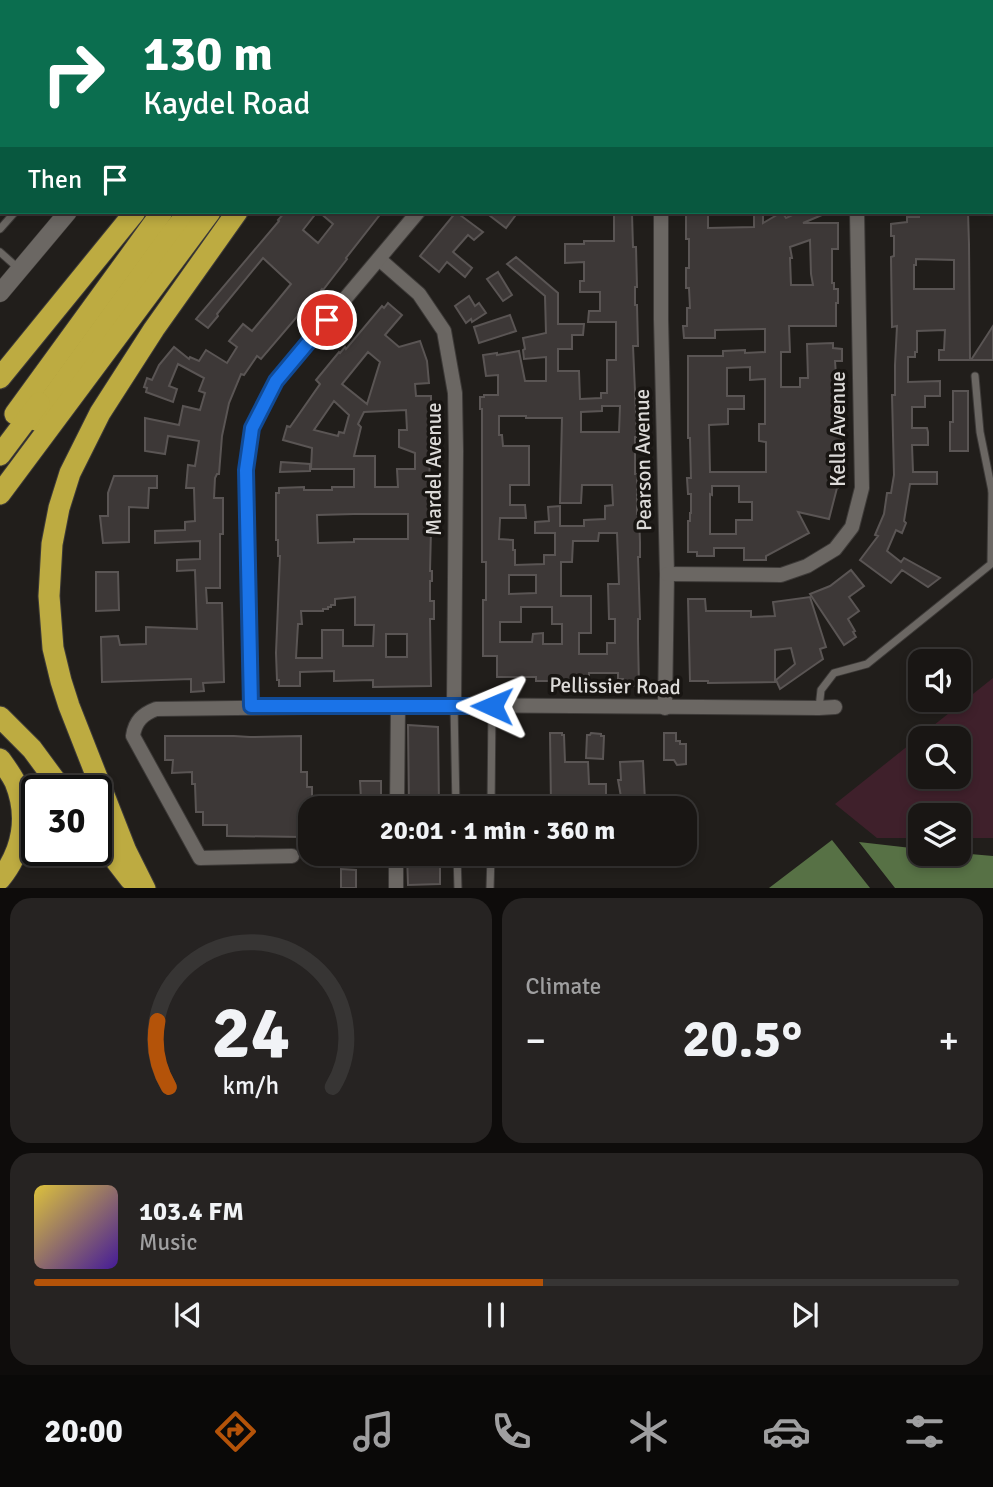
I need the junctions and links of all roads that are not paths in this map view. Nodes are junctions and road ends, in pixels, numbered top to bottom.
1 (13, 214) edge
2 (66, 214) edge
3 (133, 214) edge
4 (161, 214) edge
5 (177, 214) edge
6 (186, 214) edge
7 (208, 214) edge
8 (236, 214) edge
9 (416, 214) edge
10 (661, 214) edge
11 (857, 214) edge
12 (0, 229) edge
13 (0, 252) edge
14 (379, 258) junction
15 (20, 269) junction
16 (0, 293) edge
17 (975, 376) dead end
18 (0, 379) edge
19 (0, 434) edge
20 (0, 455) edge
21 (2, 486) edge
22 (992, 491) edge
23 (992, 551) edge
24 (667, 574) junction
25 (454, 705) junction
26 (251, 706) junction
27 (398, 706) junction
28 (492, 706) junction
29 (835, 707) dead end
30 (664, 708) junction
31 (819, 708) junction
32 (0, 716) edge
33 (0, 759) edge
34 (51, 775) edge
35 (397, 796) edge
36 (456, 796) edge
37 (491, 796) edge
38 (112, 855) edge
39 (292, 856) dead end
40 (396, 866) edge
41 (457, 866) edge
42 (491, 866) edge
43 (0, 879) edge
44 (138, 888) edge
45 (145, 888) edge
46 (396, 888) edge
47 (458, 888) edge
48 (490, 888) edge

1 - 12 lane
2 - 15 main road
3 - 18 highway
4 - 19 highway
5 - 20 highway
6 - 21 highway
7 - 21 highway
8 - 45 highway
9 - 14 street
10 - 24 street, Pearson Avenue
11 - 24 street, Kella Avenue
13 - 15 lane
14 - 25 street, Mardel Avenue
14 - 26 street
15 - 16 main road
17 - 22 lane
22 - 23 lane
23 - 31 lane
24 - 30 street, Pearson Avenue
25 - 27 street, Pellissier Road
25 - 28 street, Pellissier Road
25 - 36 lane
26 - 27 street, Pellissier Road
26 - 39 street, Pellissier Road
27 - 35 street
28 - 30 street, Pellissier Road
28 - 37 lane
29 - 31 street, Pellissier Road
30 - 31 street, Pellissier Road
32 - 34 highway
33 - 43 highway
38 - 44 highway
40 - 46 street
41 - 47 lane
42 - 48 lane

